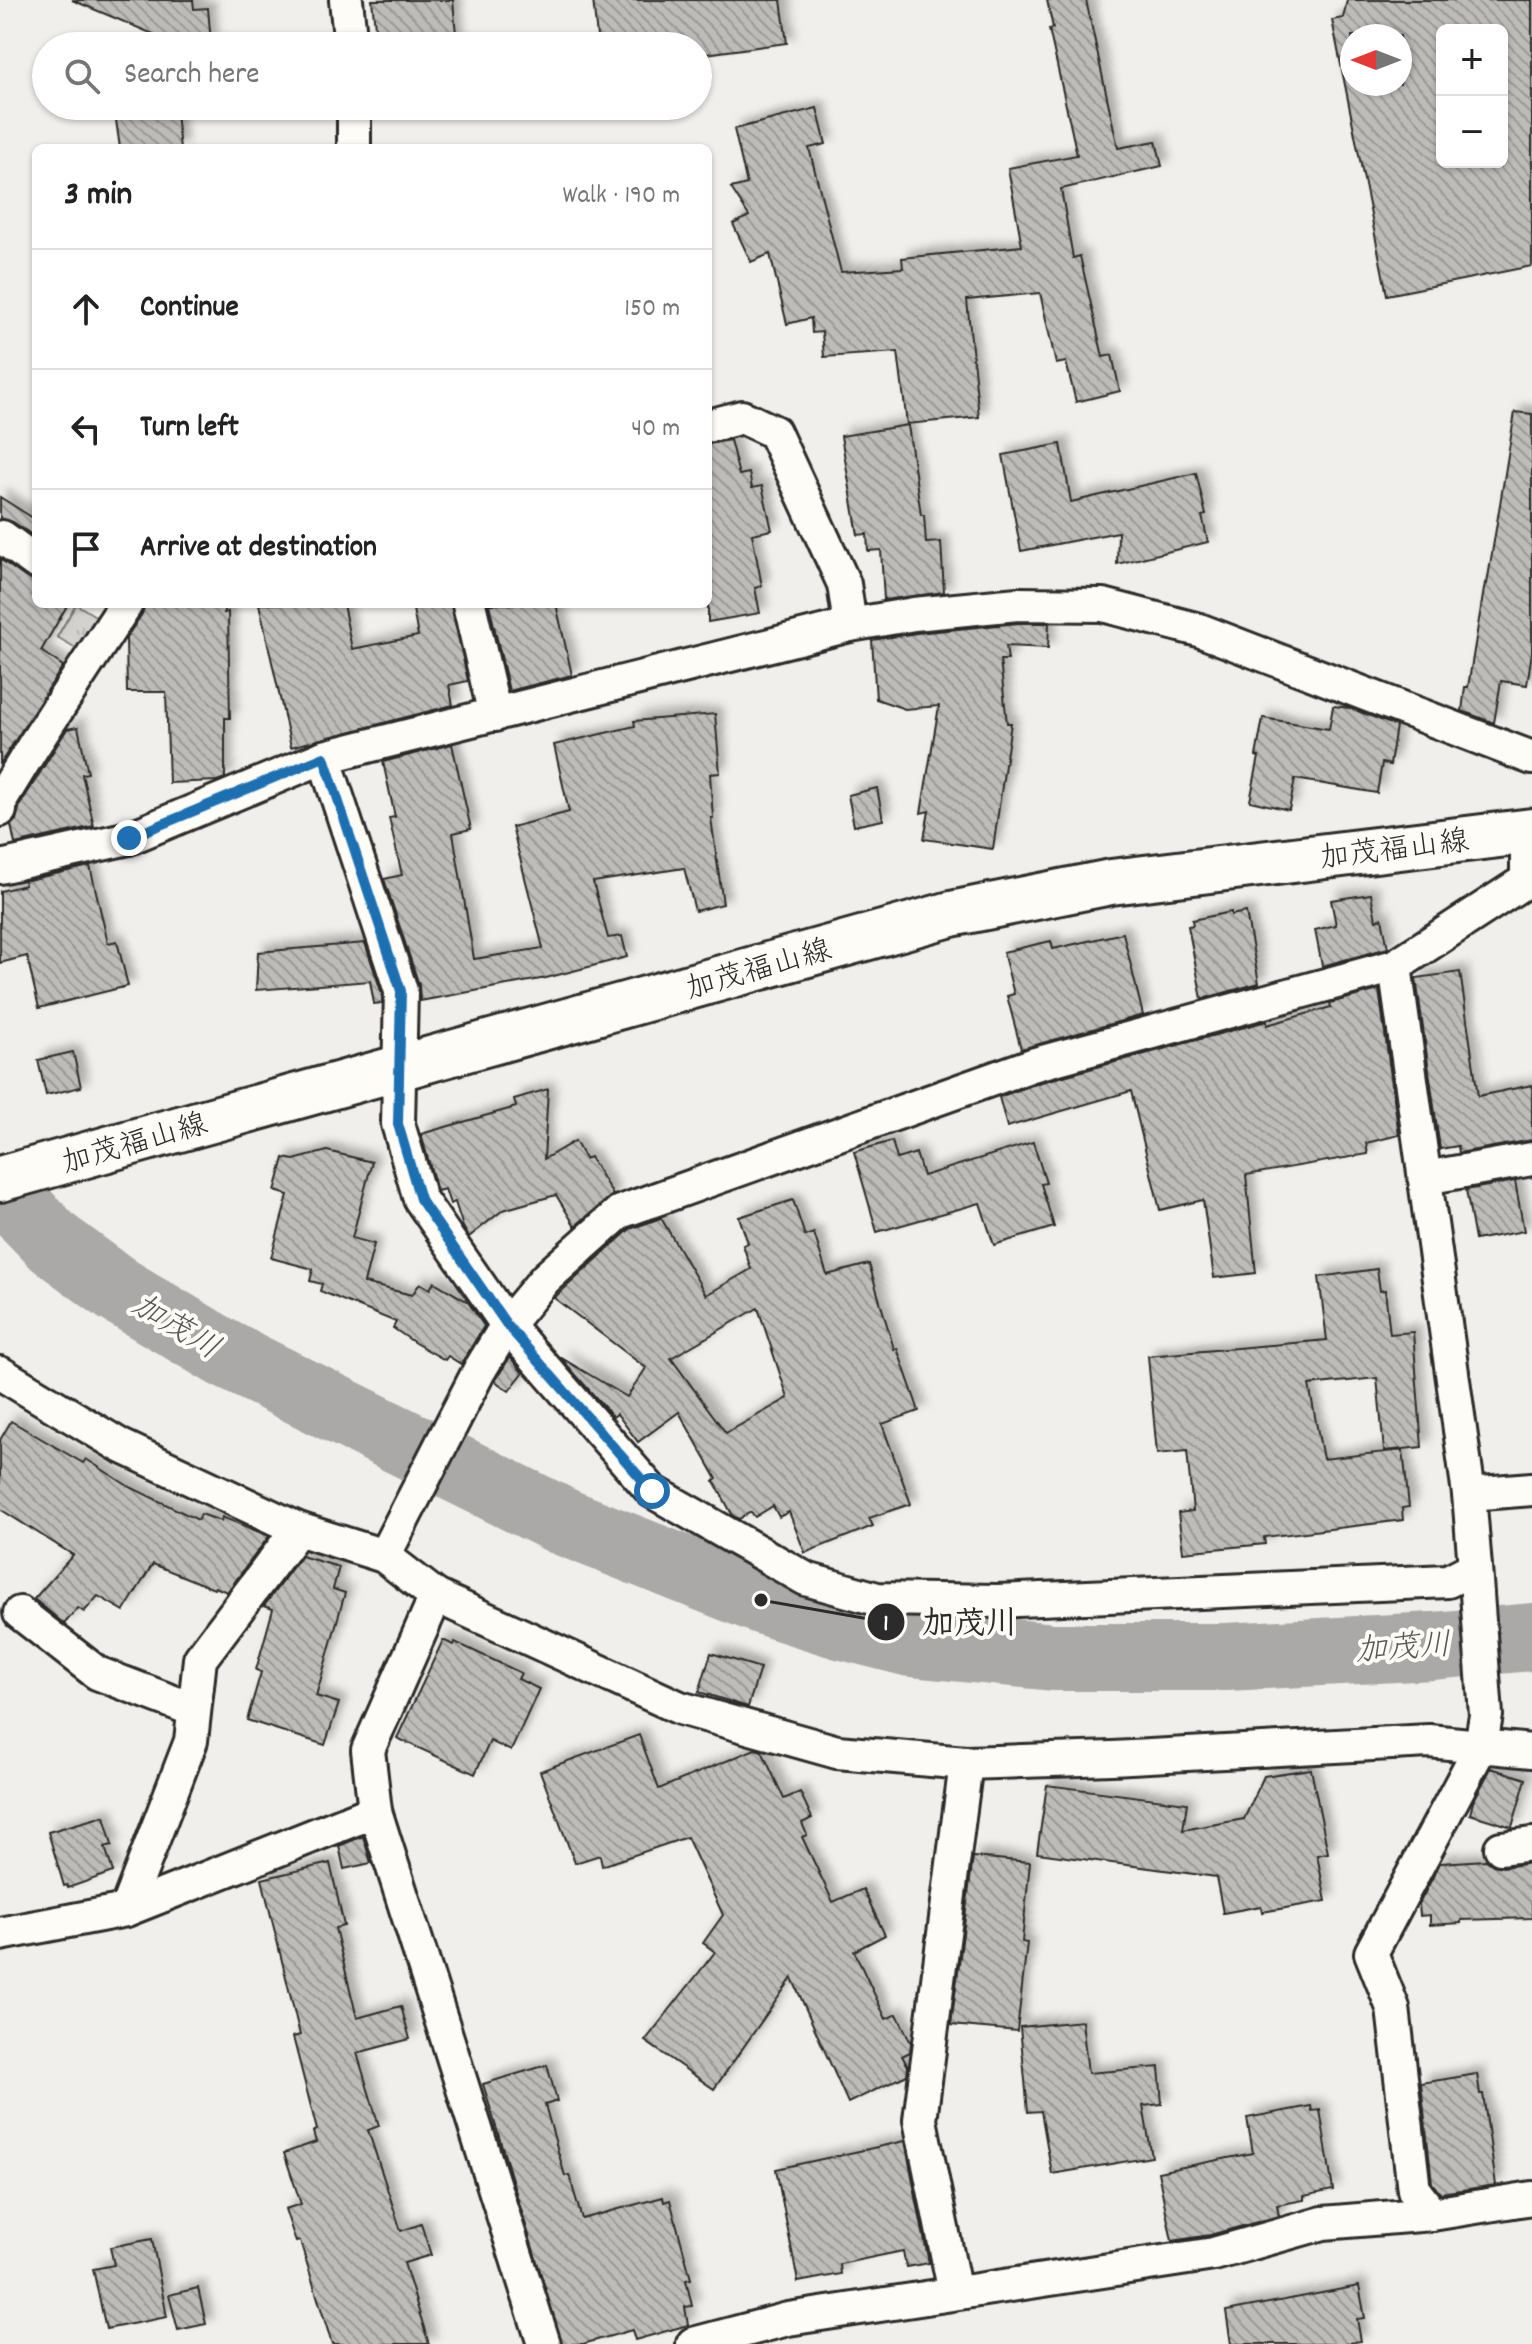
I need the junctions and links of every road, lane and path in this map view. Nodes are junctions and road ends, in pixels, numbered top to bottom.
1 (346, 0) edge
2 (349, 32) edge
3 (354, 120) edge
4 (354, 144) edge
5 (712, 425) edge
6 (2, 537) dead end
7 (32, 559) edge
8 (470, 608) edge
9 (112, 609) edge
10 (850, 625) junction
11 (495, 715) junction
12 (324, 757) junction
13 (1532, 758) edge
14 (0, 810) edge
15 (1529, 832) edge
16 (0, 867) edge
17 (1395, 966) junction
18 (397, 1068) junction
19 (1532, 1159) edge
20 (1425, 1178) junction
21 (0, 1179) edge
22 (507, 1325) junction
23 (0, 1373) edge
24 (1532, 1489) edge
25 (1469, 1494) junction
26 (298, 1529) junction
27 (384, 1556) junction
28 (1476, 1575) junction
29 (436, 1596) junction
30 (20, 1613) dead end
31 (194, 1710) junction
32 (1484, 1731) junction
33 (1532, 1751) edge
34 (966, 1763) junction
35 (375, 1811) junction
36 (126, 1910) junction
37 (0, 1934) edge
38 (1532, 2198) edge
39 (1432, 2214) junction
40 (955, 2293) junction
41 (544, 2344) edge
42 (693, 2344) edge

1 - 2 street
3 - 4 street
5 - 10 street
6 - 7 street
8 - 11 street
9 - 14 street
10 - 11 street
10 - 13 street
11 - 12 street
12 - 16 street
12 - 18 street
15 - 17 street
15 - 18 main road, 加茂福山線
17 - 20 street
17 - 22 street
18 - 21 main road, 加茂福山線
18 - 22 street
19 - 20 street
20 - 25 street
22 - 27 street
22 - 28 street
23 - 26 street
24 - 25 street
25 - 28 street
26 - 27 street
26 - 31 street
27 - 29 street
28 - 32 street
29 - 34 street
29 - 35 street
30 - 31 street
31 - 36 street
32 - 33 street
32 - 34 street
32 - 39 street
34 - 40 street
35 - 36 street
35 - 41 street
36 - 37 street
38 - 39 street
39 - 40 street
40 - 42 street

